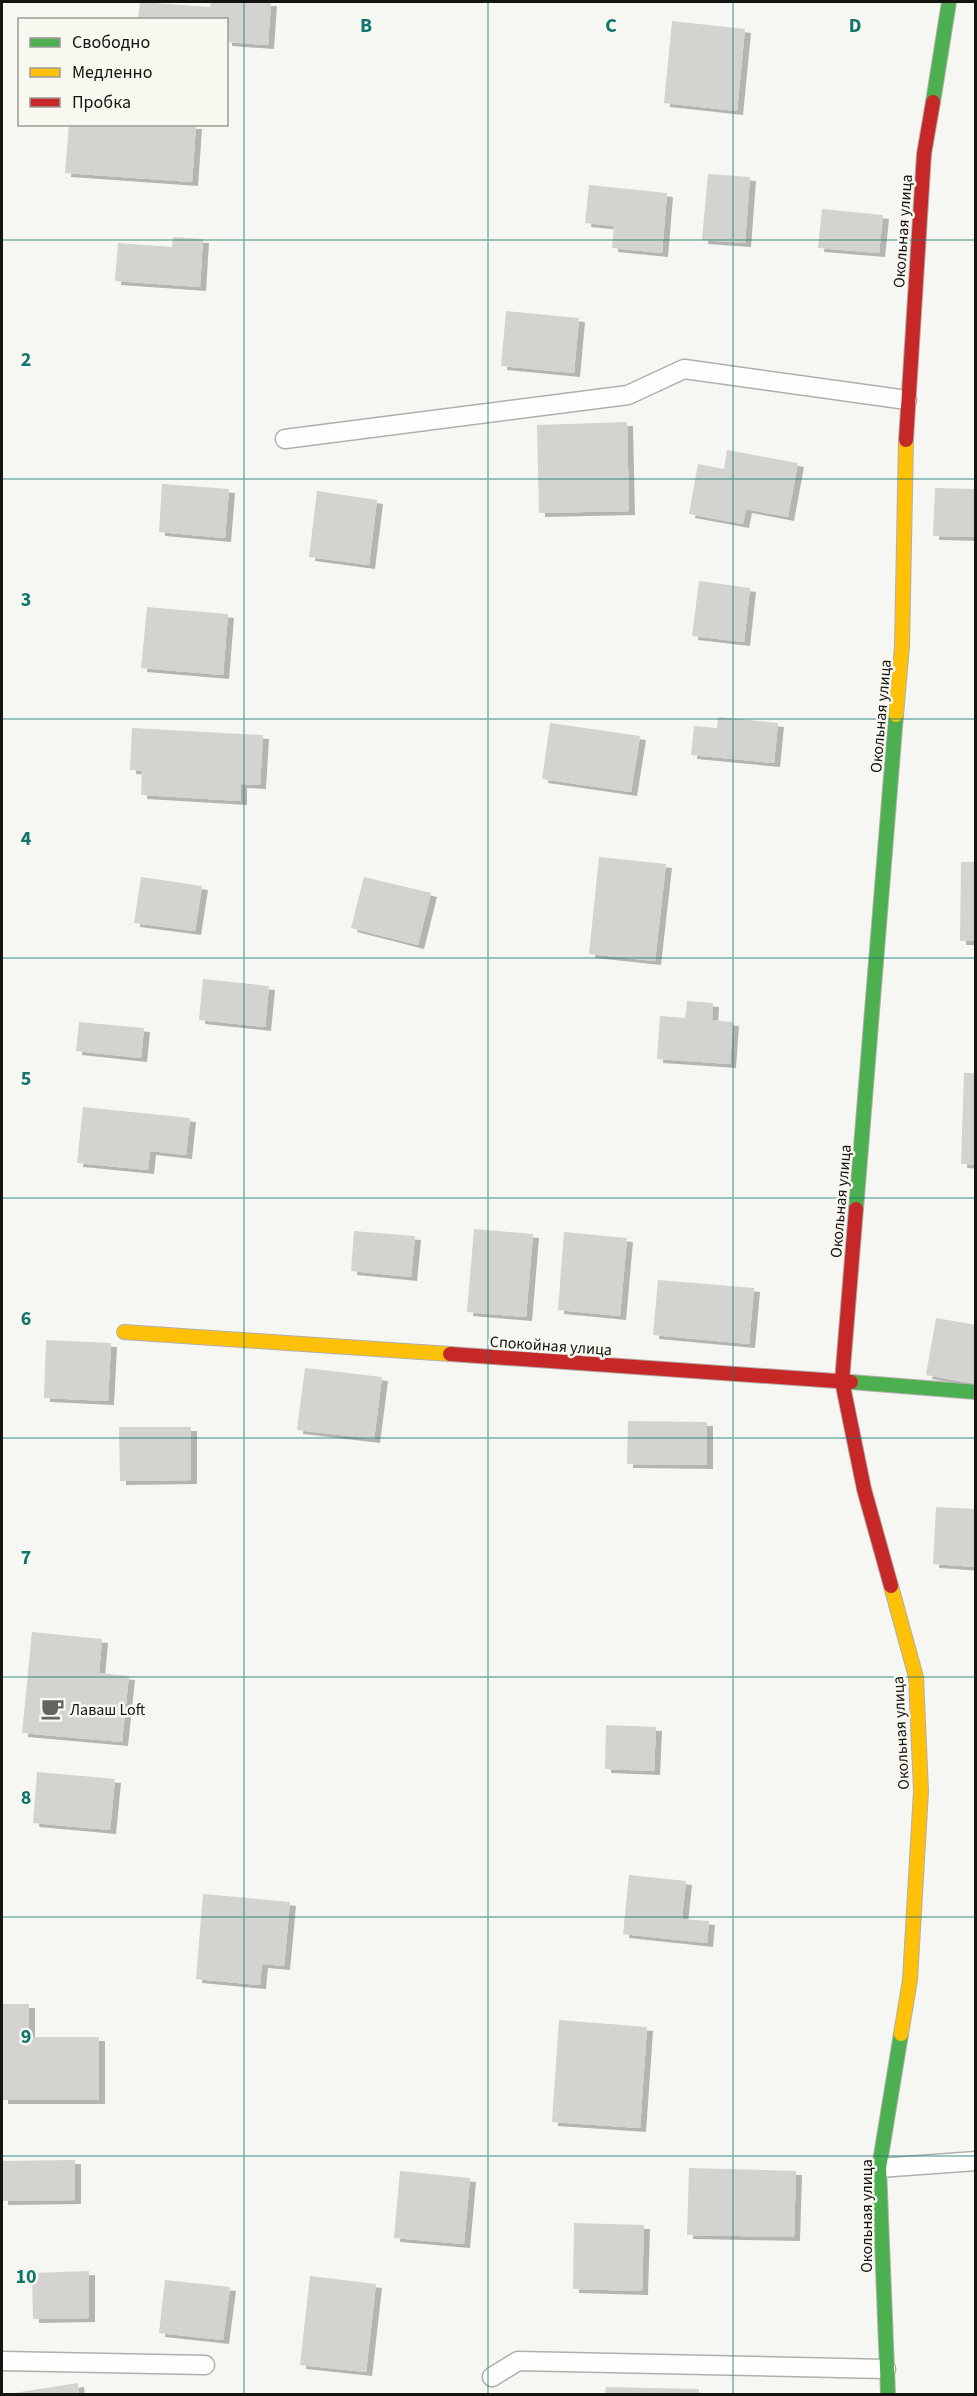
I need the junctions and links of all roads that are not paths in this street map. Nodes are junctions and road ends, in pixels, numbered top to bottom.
1 (949, 2) edge
2 (907, 400) junction
3 (285, 439) dead end
4 (124, 1332) dead end
5 (842, 1381) junction
6 (975, 1392) edge
7 (975, 2161) edge
8 (879, 2168) junction
9 (2, 2361) edge
10 (205, 2366) dead end
11 (886, 2369) junction
12 (492, 2377) dead end
13 (888, 2394) edge

1 - 2 street, Окольная улица
2 - 3 lane
2 - 5 street, Окольная улица
4 - 5 street, Спокойная улица
5 - 6 street, Спокойная улица
5 - 8 street, Окольная улица
7 - 8 lane
8 - 11 street, Окольная улица
9 - 10 lane
11 - 12 lane
11 - 13 street, Окольная улица

